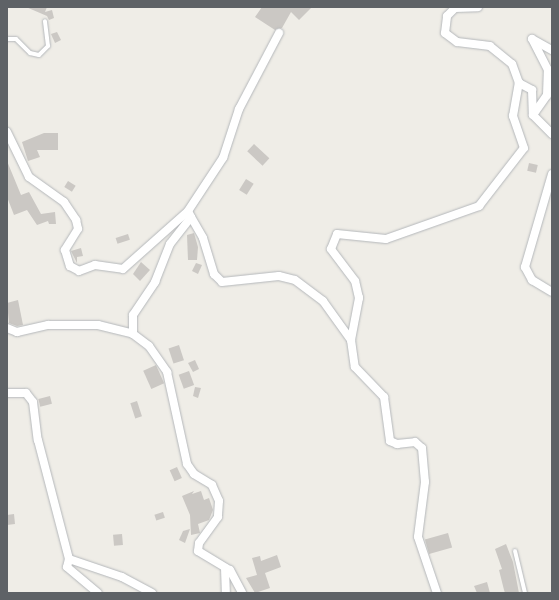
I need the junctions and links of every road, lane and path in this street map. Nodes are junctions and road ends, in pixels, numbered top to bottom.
1 (478, 7) edge
2 (45, 21) dead end
3 (279, 33) dead end
4 (7, 39) edge
5 (552, 50) edge
6 (519, 83) junction
7 (533, 115) junction
8 (7, 132) edge
9 (552, 134) edge
10 (552, 174) edge
11 (190, 214) junction
12 (552, 292) edge
13 (7, 328) edge
14 (133, 334) junction
15 (351, 340) junction
16 (7, 393) edge
17 (515, 551) dead end
18 (69, 559) junction
19 (225, 568) junction
20 (98, 593) edge
21 (152, 593) edge
22 (226, 593) edge
23 (242, 593) edge
24 (437, 593) edge
25 (525, 593) edge

1 - 6 street
2 - 4 lane
3 - 11 street
5 - 7 street
6 - 7 street
6 - 15 street
7 - 9 street
8 - 11 street
10 - 12 street
11 - 14 street
11 - 15 street
13 - 14 street
14 - 19 street
15 - 24 street
16 - 18 street
17 - 25 lane
18 - 20 street
18 - 21 street
19 - 22 street
19 - 23 street

